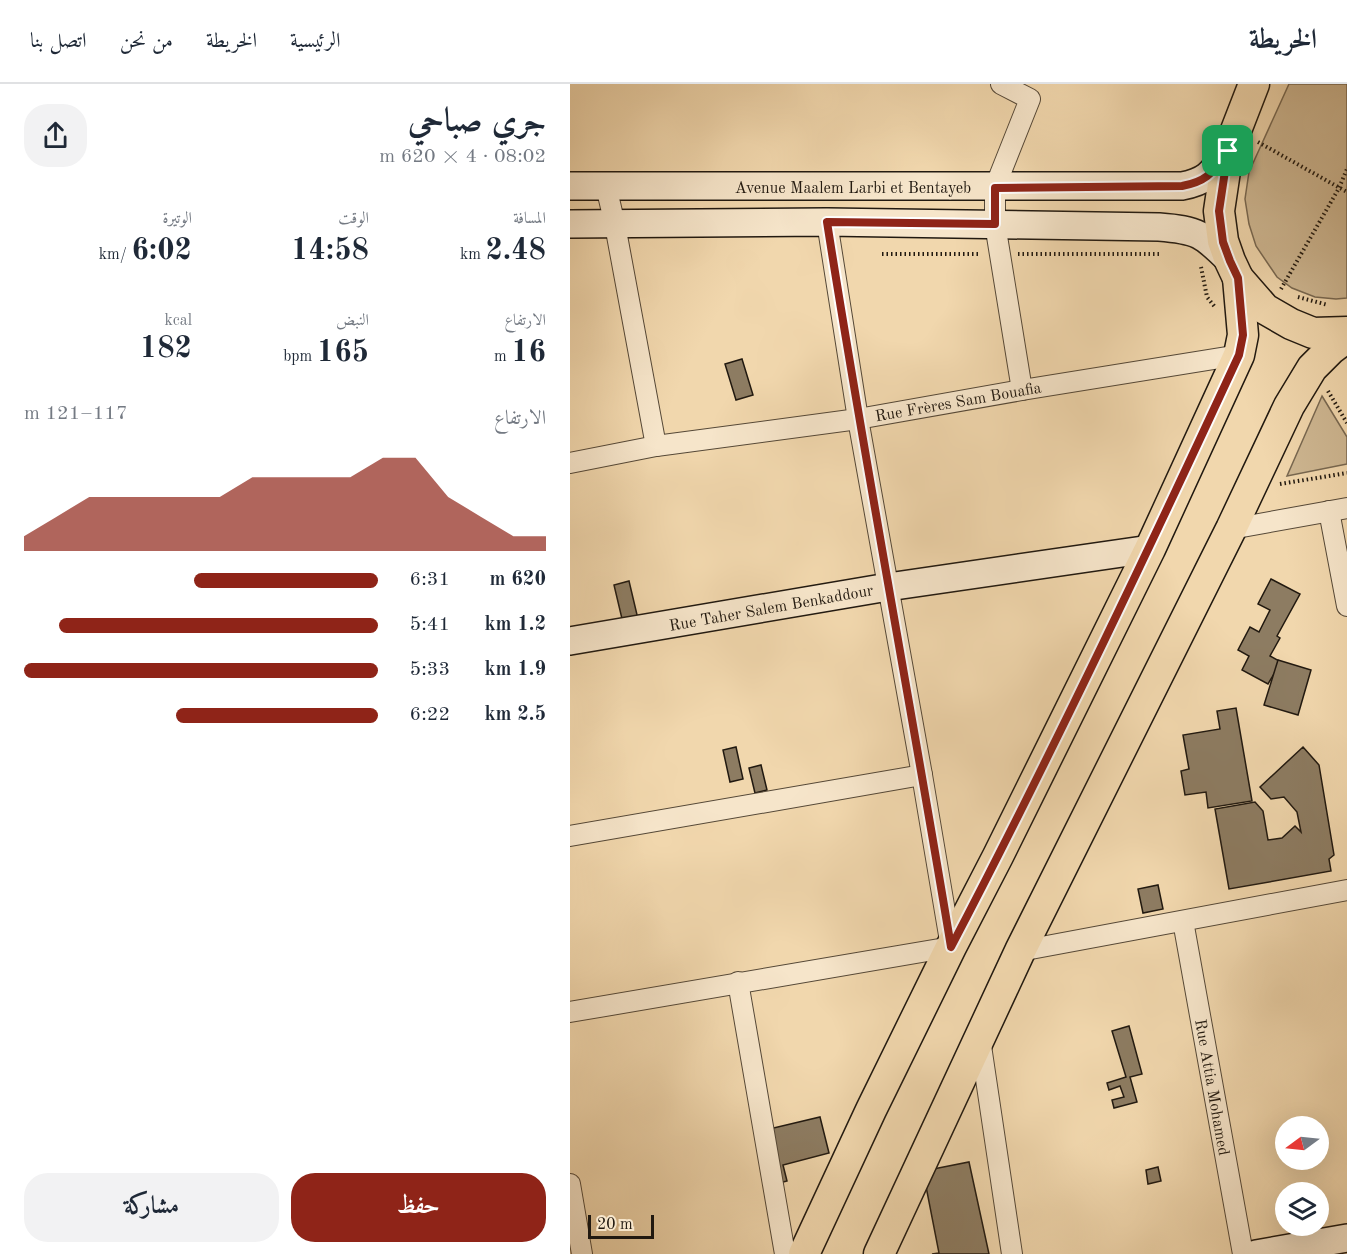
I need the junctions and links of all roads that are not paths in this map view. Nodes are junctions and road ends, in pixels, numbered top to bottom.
1 (1000, 84) edge
2 (1254, 84) edge
3 (1034, 92) edge
4 (1241, 150) junction
5 (570, 186) edge
6 (606, 186) junction
7 (995, 188) junction
8 (827, 222) junction
9 (570, 224) edge
10 (995, 224) junction
11 (615, 225) junction
12 (1223, 268) junction
13 (1343, 325) edge
14 (1239, 355) junction
15 (1022, 390) junction
16 (858, 419) junction
17 (656, 446) junction
18 (570, 463) edge
19 (1338, 509) edge
20 (1231, 529) junction
21 (1150, 549) junction
22 (888, 587) junction
23 (1347, 606) edge
24 (570, 641) edge
25 (922, 775) junction
26 (570, 836) edge
27 (1347, 890) edge
28 (1183, 921) junction
29 (951, 947) junction
30 (1020, 951) junction
31 (738, 982) junction
32 (570, 1012) edge
33 (980, 1038) junction
34 (570, 1184) edge
35 (1347, 1238) edge
36 (582, 1254) edge
37 (785, 1254) edge
38 (804, 1254) edge
39 (879, 1254) edge
40 (1012, 1254) edge
41 (1243, 1254) edge
42 (1256, 1254) edge

1 - 3 street
2 - 4 main road
3 - 7 street
4 - 7 main road, Avenue Maalem Larbi et Bentayeb
4 - 12 main road
5 - 6 main road, Avenue Maalem Larbi et Bentayeb
6 - 7 main road, Avenue Maalem Larbi et Bentayeb
6 - 11 street
7 - 10 street
8 - 10 main road
8 - 11 main road
8 - 16 street
9 - 11 main road
10 - 12 main road
10 - 15 street
11 - 17 street
12 - 13 main road
12 - 14 main road
13 - 20 main road
14 - 15 street, Rue Frères Sam Bouafia
14 - 21 main road
15 - 16 street, Rue Frères Sam Bouafia
16 - 17 street, Rue Frères Sam Bouafia
16 - 22 street
17 - 18 street, Rue Frères Sam Bouafia
19 - 20 street
19 - 23 street
20 - 30 main road
21 - 22 main road, Rue Taher Salem Benkaddour
21 - 29 main road
22 - 24 main road, Rue Taher Salem Benkaddour
22 - 25 street
25 - 26 street
25 - 29 street
27 - 28 street
28 - 30 street
28 - 41 street, Rue Attia Mohamed
29 - 31 street
29 - 38 main road
30 - 33 main road
31 - 32 street
31 - 37 street
33 - 39 main road
33 - 40 street
34 - 36 street
35 - 42 main road

